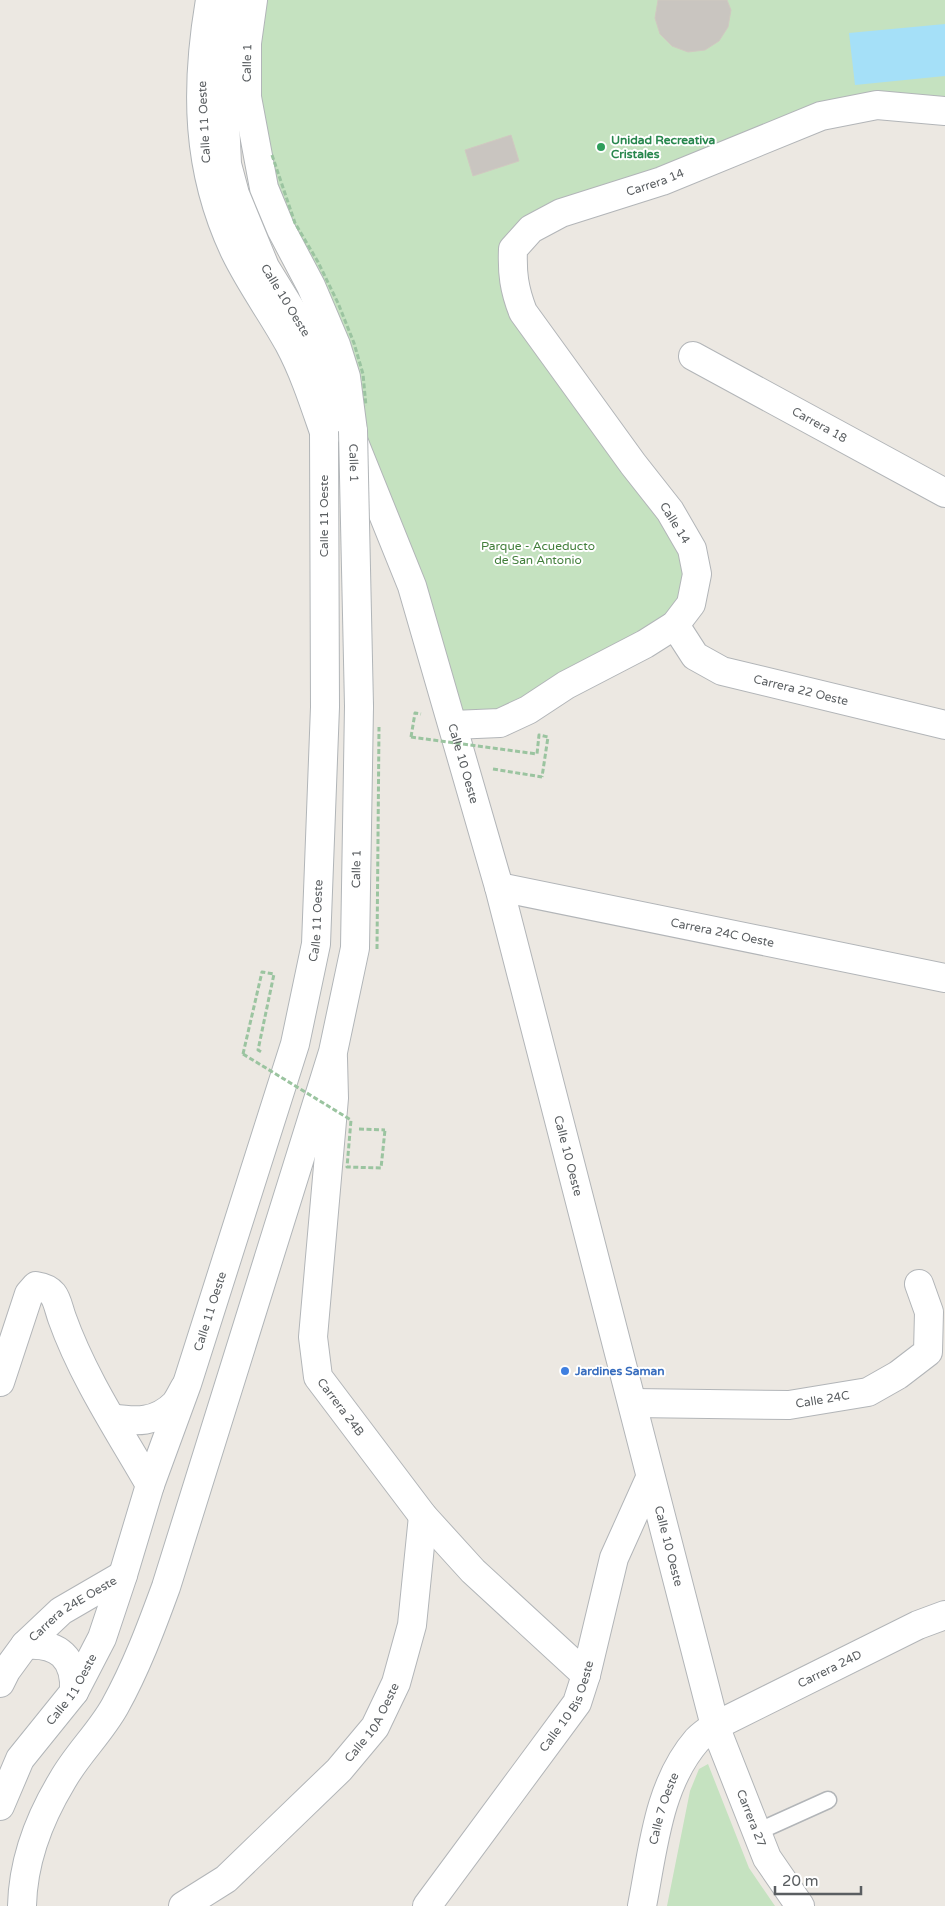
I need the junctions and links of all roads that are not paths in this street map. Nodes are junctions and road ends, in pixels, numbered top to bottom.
1 (210, 0) edge
2 (236, 0) edge
3 (253, 0) edge
4 (945, 111) edge
5 (512, 274) joint
6 (693, 356) dead end
7 (324, 432) junction
8 (945, 494) edge
9 (412, 586) junction
10 (675, 625) junction
11 (453, 725) junction
12 (945, 725) edge
13 (499, 886) junction
14 (945, 978) edge
15 (333, 1052) junction
16 (919, 1284) dead end
17 (0, 1382) edge
18 (187, 1384) junction
19 (633, 1403) junction
20 (112, 1418) junction
21 (650, 1478) junction
22 (150, 1485) junction
23 (423, 1516) junction
24 (123, 1576) junction
25 (945, 1615) edge
26 (25, 1645) junction
27 (586, 1675) junction
28 (0, 1683) edge
29 (74, 1692) junction
30 (715, 1726) junction
31 (828, 1800) dead end
32 (0, 1806) edge
33 (757, 1832) junction
34 (226, 1879) junction
35 (22, 1906) edge
36 (183, 1906) edge
37 (207, 1906) edge
38 (427, 1906) edge
39 (642, 1906) edge
40 (800, 1906) edge

1 - 7 street, Calle 11 Oeste
2 - 9 street, Calle 10 Oeste
3 - 15 street, Calle 1, bridge
4 - 5 street, Carrera 14
5 - 10 street, Calle 14
6 - 8 street, Carrera 18
7 - 9 street, Calle 10 Oeste
7 - 18 street, Calle 11 Oeste
9 - 11 street, Calle 10 Oeste
10 - 11 street, Calle 14
10 - 12 street, Carrera 22 Oeste
11 - 13 street, Calle 10 Oeste
13 - 14 street, Carrera 24C Oeste
13 - 19 street, Calle 10 Oeste
15 - 23 street, Carrera 24B
15 - 35 street
16 - 19 street, Calle 24C
17 - 20 street
18 - 20 street
18 - 22 street, Calle 11 Oeste
19 - 21 street, Calle 10 Oeste
20 - 22 street
21 - 27 street, Calle 10 Bis Oeste
21 - 30 street, Calle 10 Oeste
22 - 24 street, Calle 11 Oeste
23 - 27 street, Carrera 24B
23 - 34 street, Calle 10A Oeste
24 - 26 street, Carrera 24E Oeste
24 - 29 street, Calle 11 Oeste
25 - 30 street, Carrera 24D
26 - 28 street, Carrera 24E Oeste
26 - 29 street, Carrera 24E Oeste
27 - 38 street, Calle 10 Bis Oeste
29 - 32 street, Calle 11 Oeste
30 - 33 street, Carrera 27
30 - 39 street, Calle 7 Oeste
31 - 33 lane
33 - 40 street, Carrera 27
34 - 36 street
34 - 37 street

